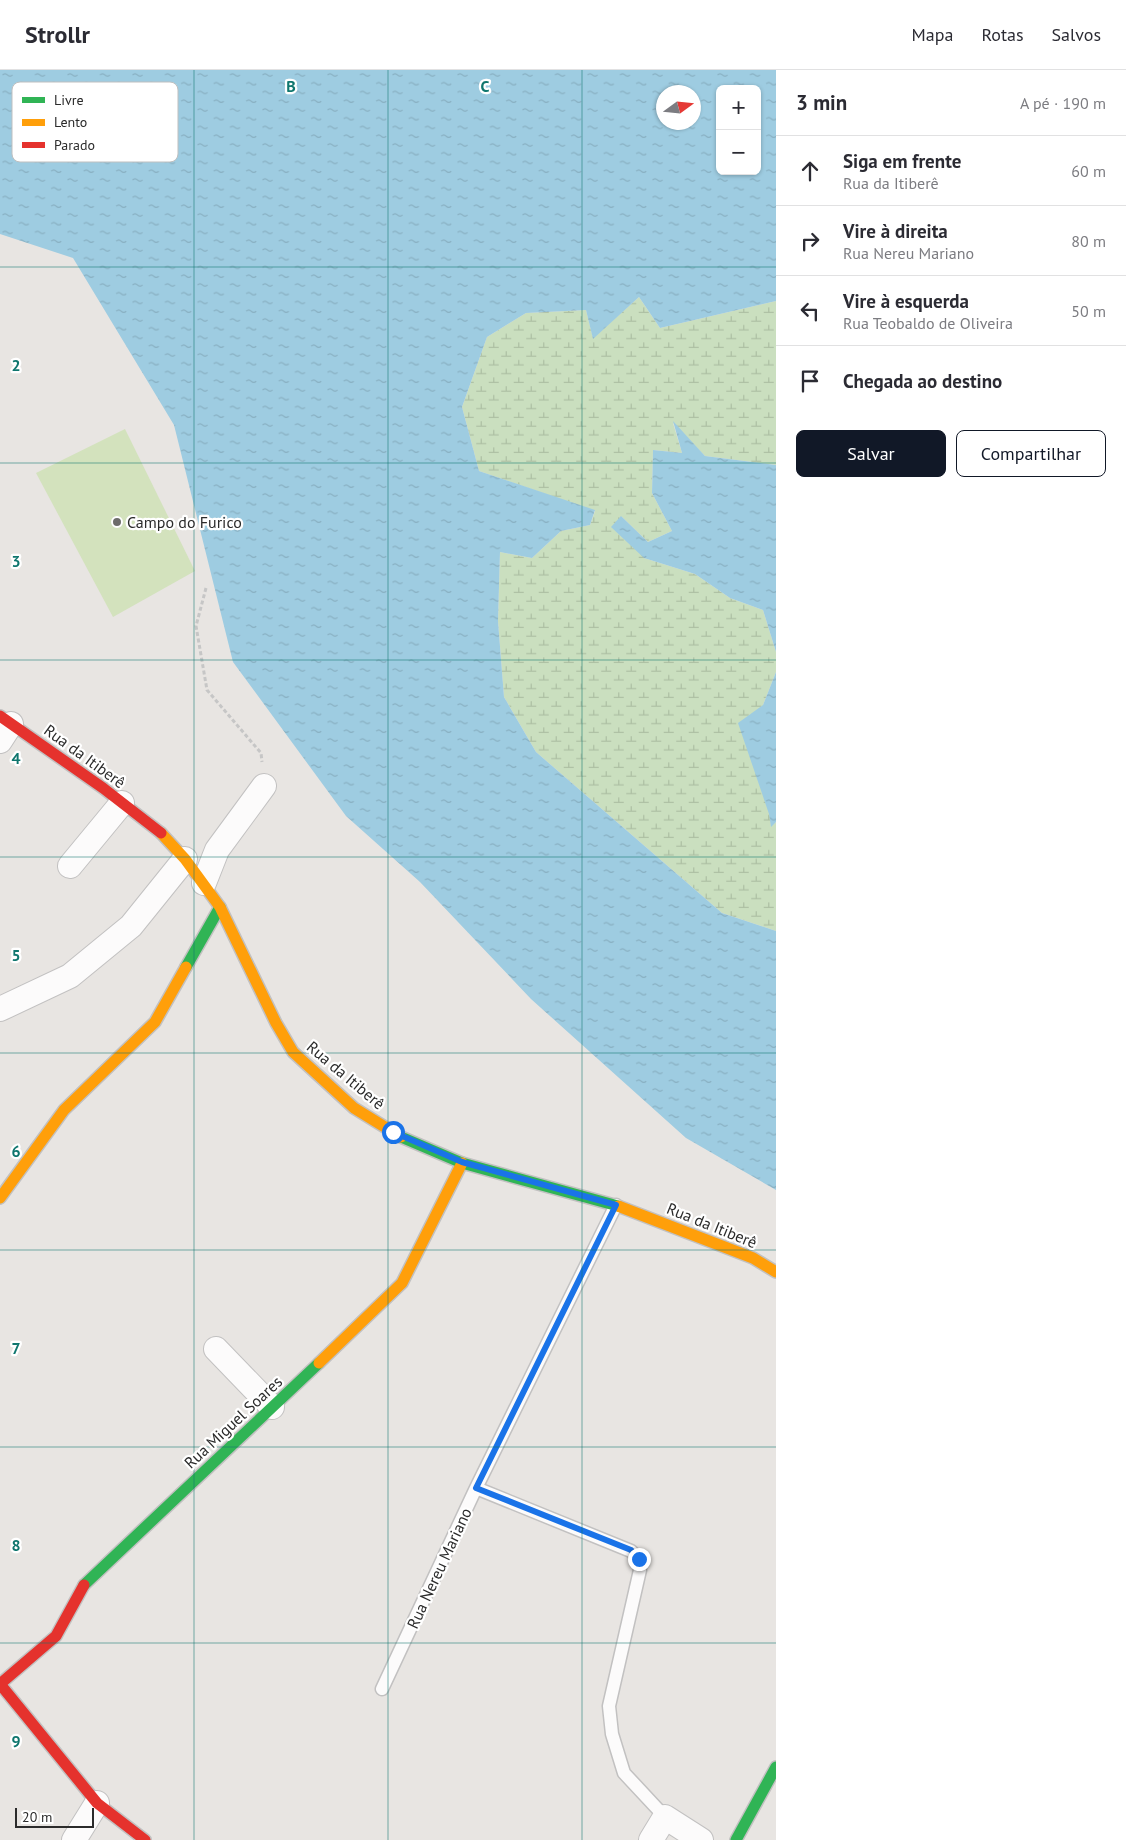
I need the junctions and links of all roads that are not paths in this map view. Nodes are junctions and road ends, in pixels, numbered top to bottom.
1 (4, 727) edge
2 (264, 786) road end
3 (122, 803) junction
4 (185, 859) junction
5 (70, 866) dead end
6 (204, 883) junction
7 (220, 907) junction
8 (0, 1010) edge
9 (462, 1162) junction
10 (0, 1198) edge
11 (616, 1205) junction
12 (776, 1272) edge
13 (216, 1350) dead end
14 (272, 1408) junction
15 (476, 1488) junction
16 (0, 1684) edge
17 (382, 1689) dead end
18 (776, 1767) edge
19 (97, 1803) junction
20 (665, 1817) junction
21 (74, 1840) edge
22 (145, 1840) edge
23 (651, 1840) edge
24 (701, 1840) edge
25 (736, 1840) edge

1 - 3 street, Rua da Itiberê
2 - 6 street
3 - 4 street, Rua da Itiberê
3 - 5 street
4 - 6 street, Rua da Itiberê
4 - 8 street
6 - 7 street, Rua da Itiberê
7 - 9 street, Rua da Itiberê
7 - 10 street
9 - 11 street, Rua da Itiberê
9 - 14 street, Rua Miguel Soares
11 - 12 street, Rua da Itiberê
11 - 15 lane, Rua Nereu Mariano
13 - 14 street
14 - 16 street, Rua Miguel Soares
15 - 17 lane, Rua Nereu Mariano
15 - 20 lane
16 - 19 street
18 - 25 street
19 - 21 street
19 - 22 street
20 - 23 street
20 - 24 street

